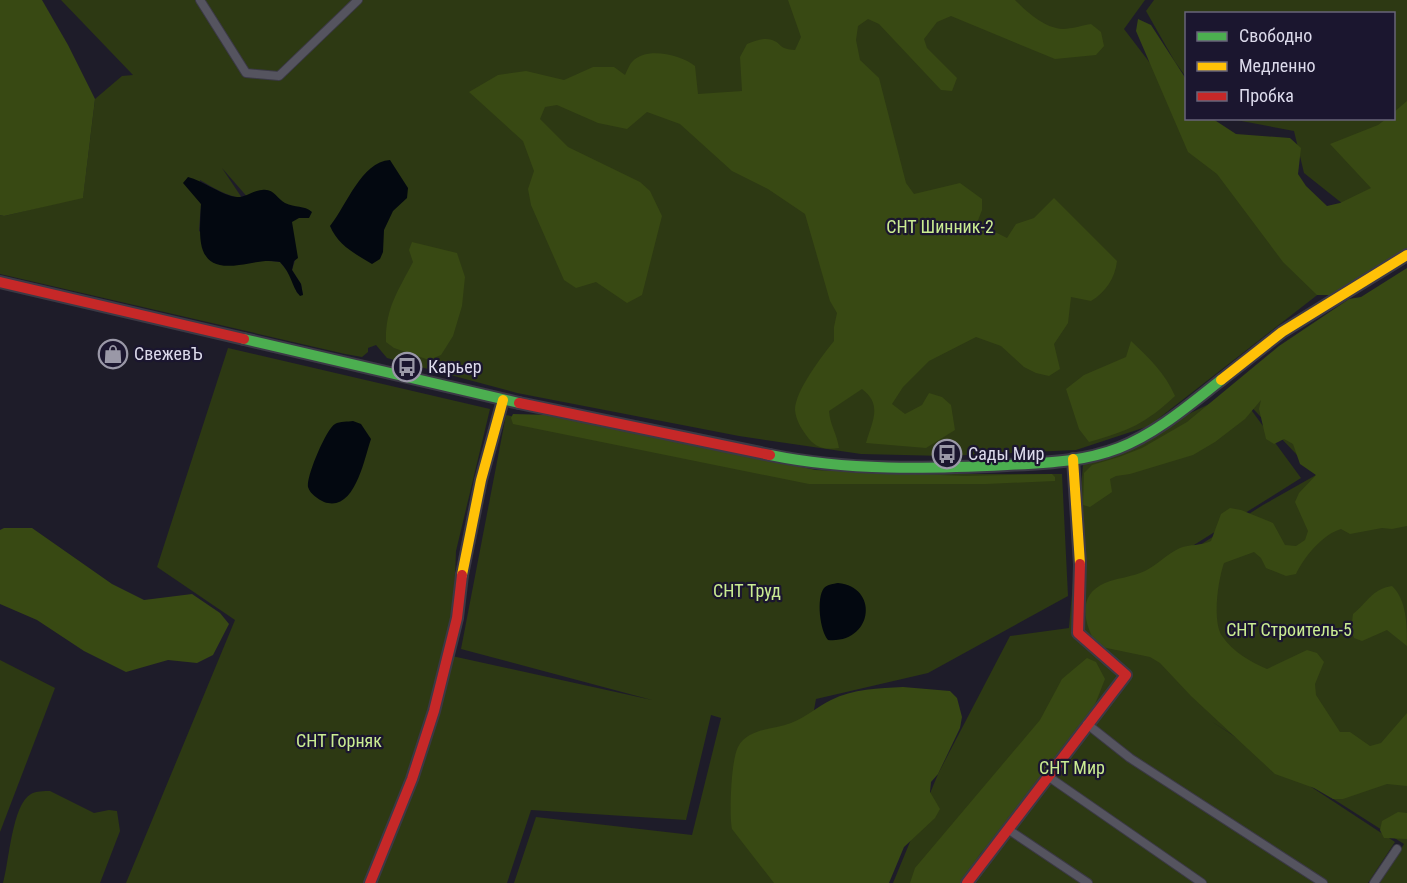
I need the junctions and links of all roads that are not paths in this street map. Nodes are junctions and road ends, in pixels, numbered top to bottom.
1 (200, 0) edge
2 (358, 0) edge
3 (1407, 255) edge
4 (0, 282) edge
5 (503, 400) junction
6 (1073, 459) junction
7 (1087, 724) junction
8 (1049, 777) junction
9 (1009, 830) junction
10 (1397, 849) dead end
11 (970, 882) edge
12 (369, 883) edge
13 (1088, 883) edge
14 (1202, 883) edge
15 (1323, 883) edge
16 (1375, 883) edge

1 - 2 street
3 - 6 street
4 - 5 street
5 - 6 street
5 - 12 street
6 - 7 street
7 - 8 street
7 - 15 street
8 - 9 street
8 - 14 street
9 - 11 street
9 - 13 street
10 - 16 street

